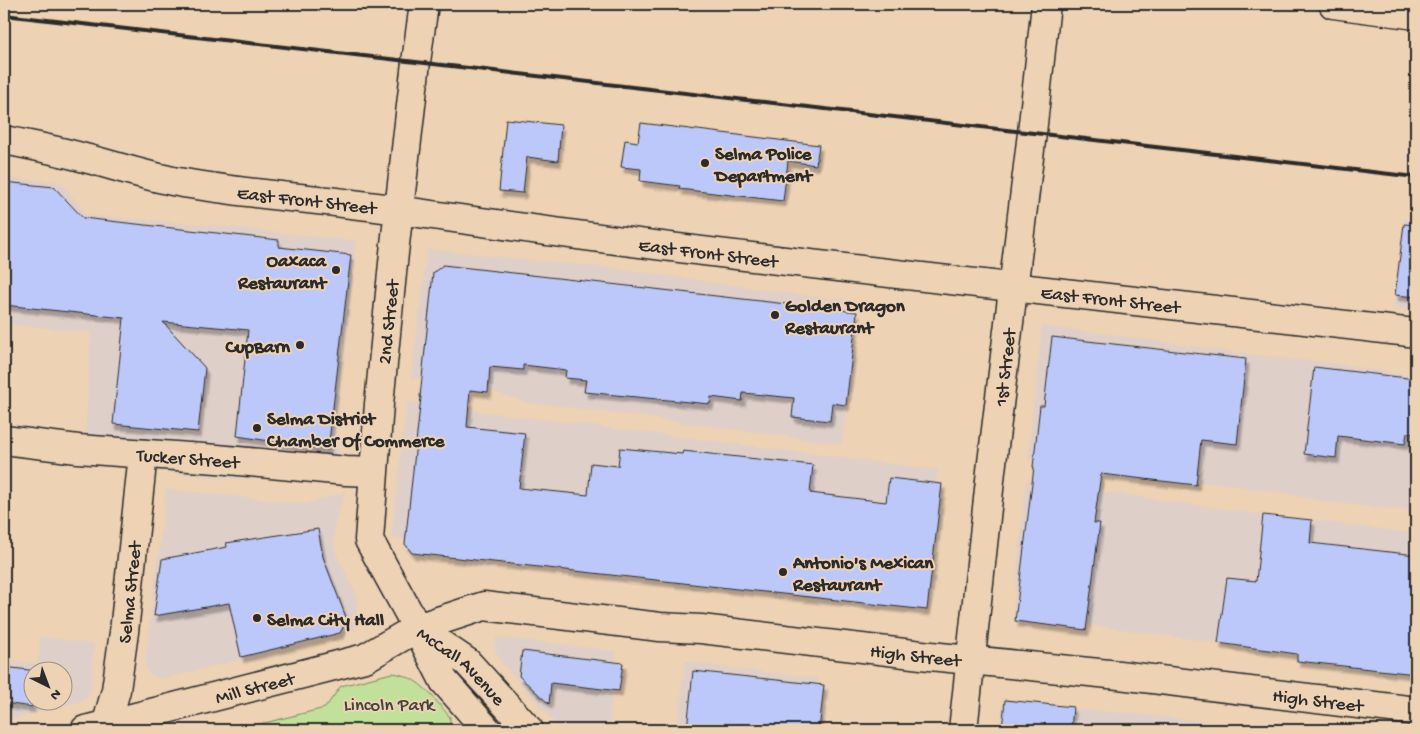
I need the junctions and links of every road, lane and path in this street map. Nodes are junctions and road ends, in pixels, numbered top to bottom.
1 (424, 4) edge
2 (1046, 4) edge
3 (1333, 4) edge
4 (1416, 15) edge
5 (4, 140) edge
6 (399, 210) junction
7 (1013, 288) junction
8 (1416, 333) edge
9 (4, 440) edge
10 (143, 454) junction
11 (373, 472) junction
12 (417, 628) junction
13 (971, 660) junction
14 (1416, 711) edge
15 (99, 729) edge
16 (487, 730) edge
17 (529, 730) edge
18 (963, 730) edge

1 - 6 street, 2nd Street
2 - 7 street, 1st Street
3 - 4 street
5 - 6 street, East Front Street
6 - 7 street, East Front Street
6 - 11 street, 2nd Street
7 - 8 street, East Front Street
7 - 13 street, 1st Street
9 - 10 street, Tucker Street
10 - 11 street, Tucker Street
10 - 15 street, Selma Street
11 - 12 street, 2nd Street
12 - 13 street, High Street
12 - 15 street, Mill Street
12 - 16 street, McCall Avenue
12 - 17 street, McCall Avenue
13 - 14 street, High Street
13 - 18 street, 1st Street

